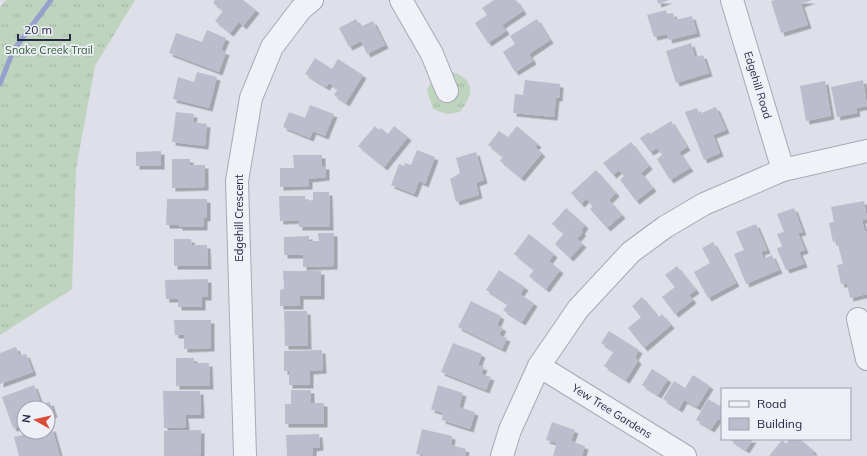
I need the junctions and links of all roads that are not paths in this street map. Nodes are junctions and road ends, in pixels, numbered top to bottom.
1 (312, 0) edge
2 (401, 0) edge
3 (732, 0) edge
4 (447, 91) dead end
5 (867, 151) edge
6 (783, 170) junction
7 (858, 319) dead end
8 (867, 359) edge
9 (539, 366) junction
10 (244, 456) edge
11 (502, 456) edge
12 (685, 456) edge

1 - 10 street, Edgehill Crescent
2 - 4 street
3 - 6 street, Edgehill Road
5 - 6 street
6 - 9 street
7 - 8 street
9 - 11 street
9 - 12 street, Yew Tree Gardens

